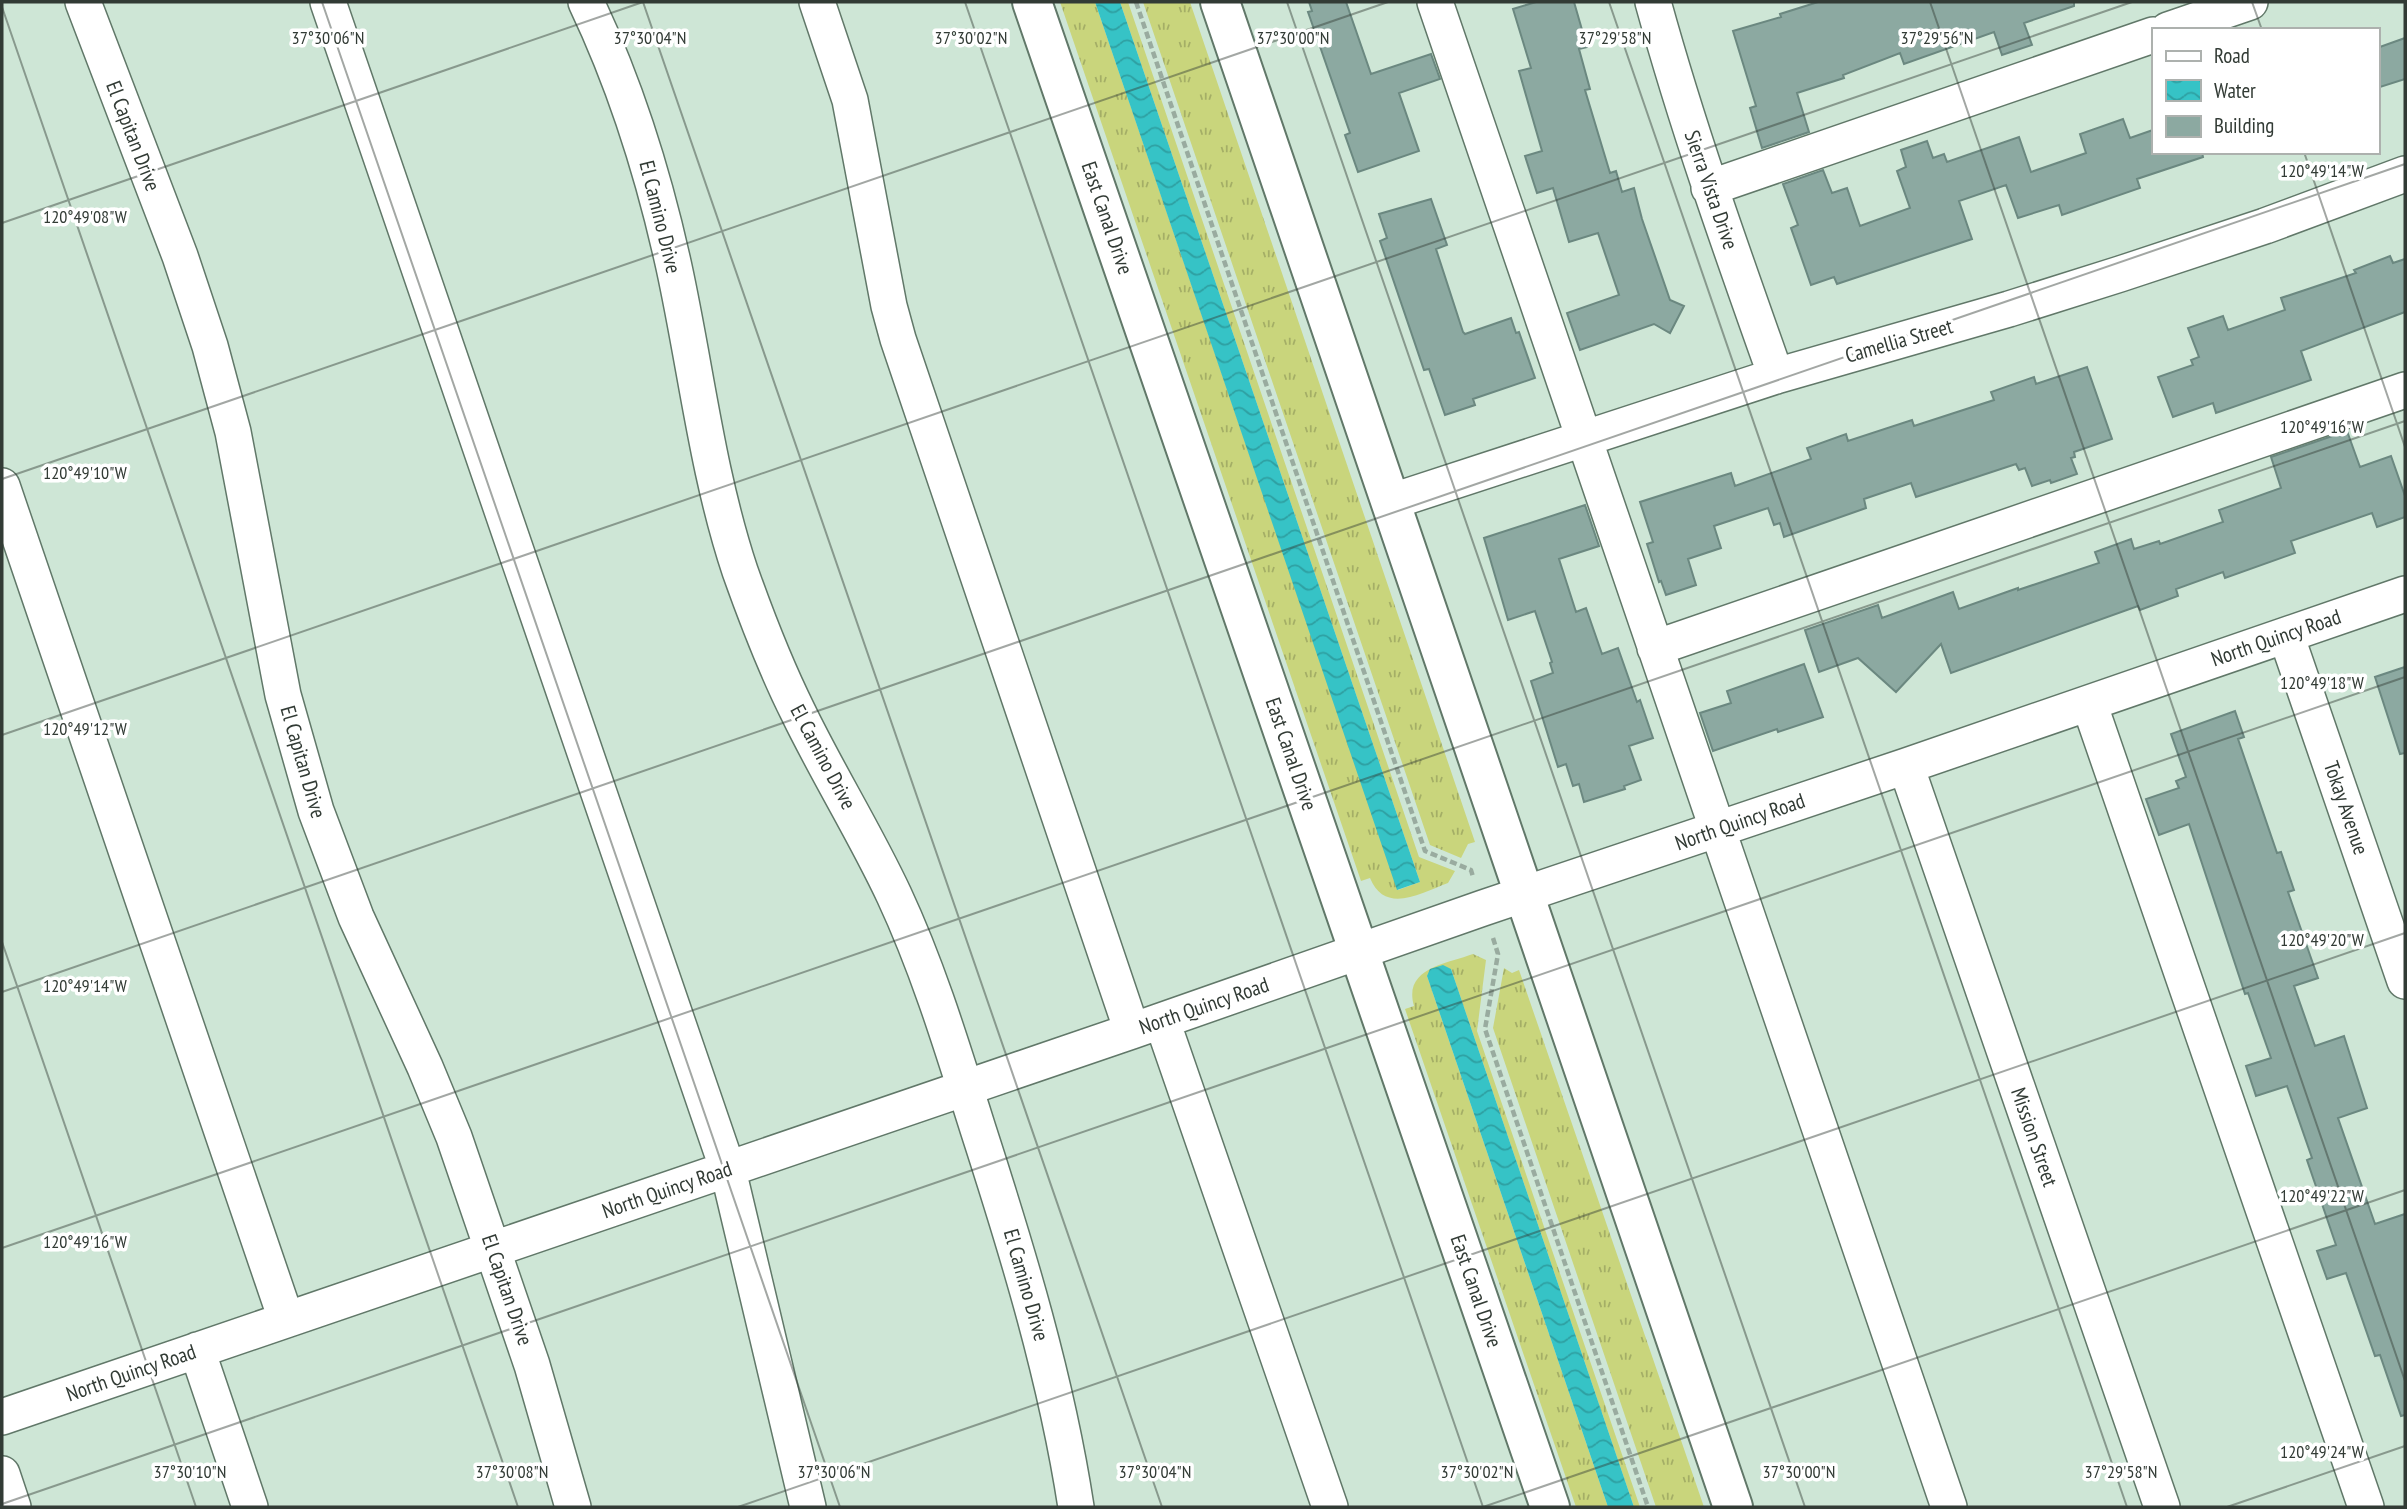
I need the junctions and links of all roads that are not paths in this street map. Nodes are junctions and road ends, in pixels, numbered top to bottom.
1 (83, 2) edge
2 (328, 2) edge
3 (586, 2) edge
4 (817, 2) edge
5 (1032, 2) edge
6 (1220, 2) edge
7 (1436, 2) edge
8 (1653, 2) edge
9 (2250, 2) edge
10 (2174, 28) edge
11 (2152, 35) edge
12 (2405, 174) edge
13 (1709, 188) junction
14 (1776, 376) junction
15 (2405, 390) edge
16 (1584, 438) junction
17 (2, 486) edge
18 (1390, 502) junction
19 (2405, 593) edge
20 (2286, 635) junction
21 (1655, 648) junction
22 (2089, 703) junction
23 (1906, 766) junction
24 (1717, 830) junction
25 (1524, 894) junction
26 (1359, 951) junction
27 (2405, 981) edge
28 (1147, 1026) junction
29 (965, 1088) junction
30 (728, 1170) junction
31 (493, 1249) junction
32 (286, 1319) junction
33 (197, 1350) junction
34 (2, 1417) edge
35 (2, 1474) edge
36 (13, 1507) edge
37 (250, 1507) edge
38 (573, 1507) edge
39 (808, 1507) edge
40 (1076, 1507) edge
41 (1330, 1507) edge
42 (1550, 1507) edge
43 (1733, 1507) edge
44 (1949, 1507) edge
45 (2162, 1507) edge
46 (2366, 1507) edge

1 - 31 street, El Capitan Drive
2 - 30 street
3 - 29 street, El Camino Drive
4 - 28 street
5 - 26 main road, East Canal Drive
6 - 18 main road
7 - 16 street
8 - 13 street, Sierra Vista Drive
9 - 10 street
11 - 13 street
12 - 14 street, Camellia Street
13 - 14 street, Sierra Vista Drive
14 - 16 street, Camellia Street
15 - 21 street
16 - 18 street, Camellia Street
16 - 21 street
17 - 32 street
18 - 25 main road
19 - 20 street, North Quincy Road
20 - 22 street, North Quincy Road
20 - 27 street, Tokay Avenue
21 - 24 street
22 - 23 street, North Quincy Road
22 - 46 street
23 - 24 street, North Quincy Road
23 - 45 street, Mission Street
24 - 25 street, North Quincy Road
24 - 44 street
25 - 26 street, North Quincy Road
25 - 43 main road
26 - 28 street, North Quincy Road
26 - 42 main road, East Canal Drive
28 - 29 street, North Quincy Road
28 - 41 street
29 - 30 street, North Quincy Road
29 - 40 street, El Camino Drive
30 - 31 street, North Quincy Road
30 - 39 street
31 - 32 street, North Quincy Road
31 - 38 street, El Capitan Drive
32 - 33 street, North Quincy Road
33 - 34 street, North Quincy Road
33 - 37 street
35 - 36 street

